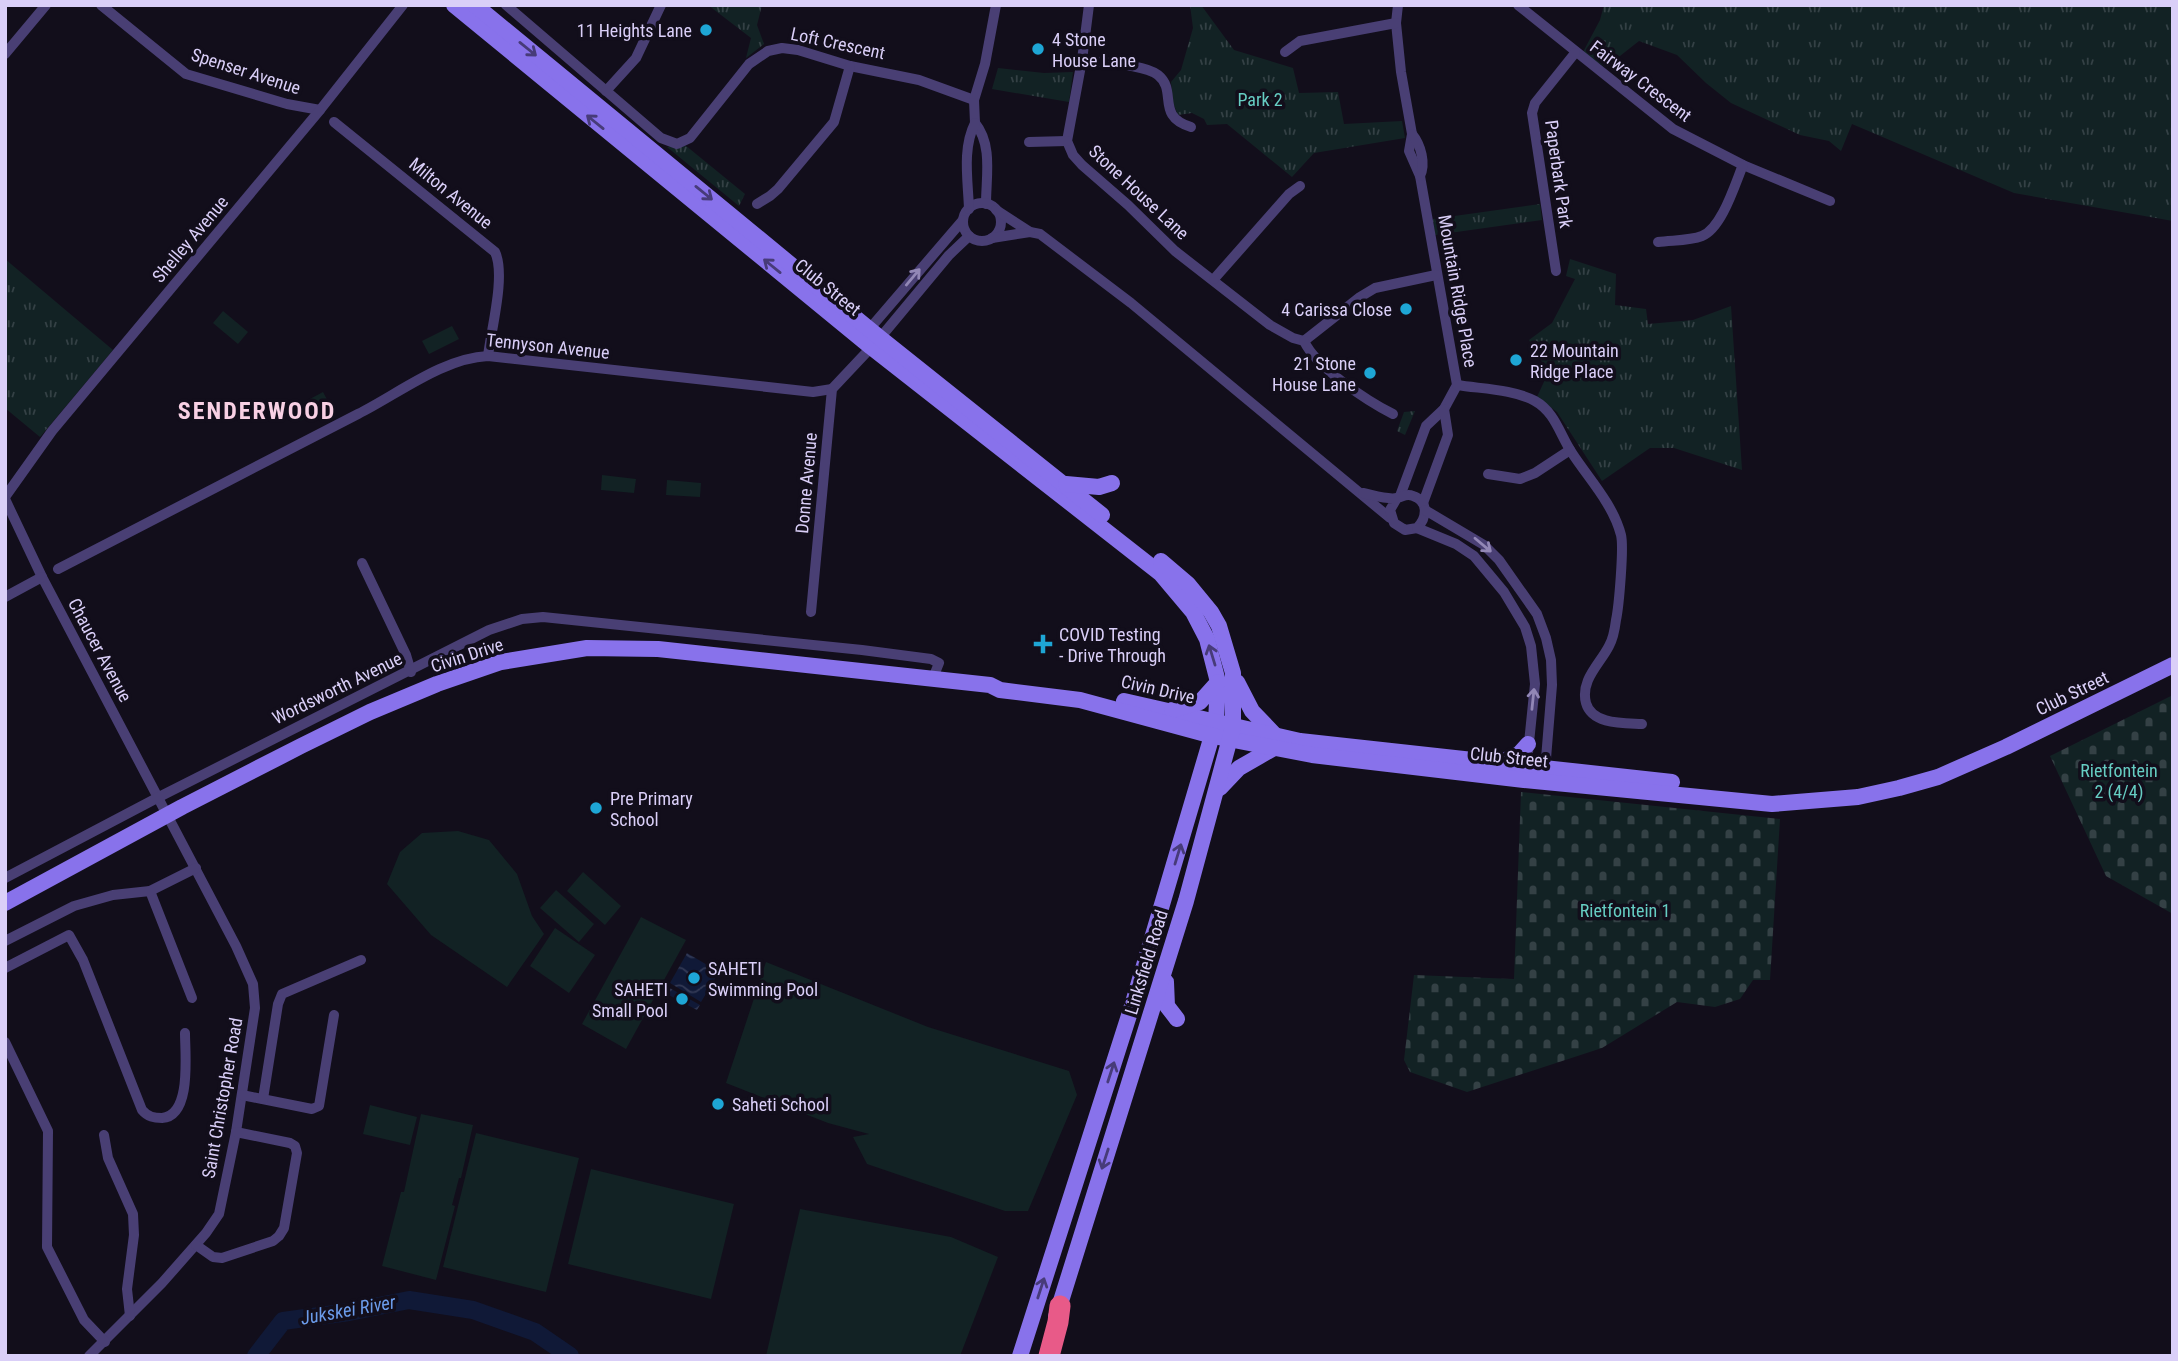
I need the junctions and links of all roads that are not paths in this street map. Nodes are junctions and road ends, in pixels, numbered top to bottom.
1 (46, 5) edge
2 (101, 5) edge
3 (403, 5) edge
4 (454, 5) edge
5 (475, 5) edge
6 (506, 5) edge
7 (661, 5) edge
8 (996, 5) edge
9 (1089, 5) edge
10 (1398, 5) edge
11 (1518, 5) edge
12 (1396, 23) junction
13 (1285, 52) dead end
14 (1575, 53) junction
15 (5, 54) edge
16 (1082, 60) junction
17 (850, 66) junction
18 (606, 91) junction
19 (974, 100) junction
20 (320, 110) junction
21 (334, 122) dead end
22 (975, 123) junction
23 (1191, 127) dead end
24 (1067, 141) junction
25 (1029, 142) dead end
26 (1743, 165) junction
27 (986, 173) junction
28 (967, 174) junction
29 (1300, 186) dead end
30 (1830, 201) dead end
31 (757, 204) dead end
32 (986, 204) junction
33 (969, 209) junction
34 (996, 210) junction
35 (963, 219) junction
36 (1030, 232) junction
37 (969, 236) junction
38 (992, 238) junction
39 (1658, 242) dead end
40 (1556, 271) dead end
41 (1436, 275) junction
42 (1214, 279) junction
43 (870, 338) junction
44 (1304, 341) junction
45 (488, 356) junction
46 (1457, 385) junction
47 (832, 388) junction
48 (1444, 410) junction
49 (1393, 414) dead end
50 (1570, 450) junction
51 (1412, 467) junction
52 (1488, 474) dead end
53 (1433, 475) junction
54 (1112, 483) dead end
55 (1066, 484) junction
56 (1360, 493) junction
57 (1399, 497) junction
58 (5, 498) edge
59 (1424, 506) junction
60 (1390, 517) junction
61 (1418, 528) junction
62 (362, 563) dead end
63 (58, 569) dead end
64 (42, 578) junction
65 (1184, 589) junction
66 (5, 597) edge
67 (811, 611) dead end
68 (2173, 665) edge
69 (411, 671) junction
70 (1233, 673) junction
71 (933, 678) junction
72 (1218, 682) junction
73 (990, 685) junction
74 (1166, 711) junction
75 (1642, 723) dead end
76 (1185, 728) junction
77 (1215, 729) junction
78 (1232, 733) junction
79 (1275, 742) junction
80 (1528, 744) junction
81 (1497, 764) junction
82 (1205, 767) junction
83 (1526, 773) junction
84 (1545, 774) junction
85 (1218, 790) junction
86 (157, 798) junction
87 (168, 814) junction
88 (197, 868) junction
89 (5, 878) edge
90 (150, 891) junction
91 (5, 903) edge
92 (60, 913) junction
93 (69, 934) junction
94 (5, 941) edge
95 (361, 960) dead end
96 (1165, 966) junction
97 (5, 968) edge
98 (191, 998) dead end
99 (334, 1015) dead end
100 (1177, 1019) dead end
101 (185, 1033) dead end
102 (5, 1042) edge
103 (242, 1095) junction
104 (263, 1099) junction
105 (236, 1132) junction
106 (104, 1135) dead end
107 (196, 1245) junction
108 (1060, 1306) junction
109 (130, 1316) junction
110 (105, 1342) junction
111 (89, 1356) edge
112 (1020, 1356) edge
113 (1043, 1356) edge
114 (1049, 1356) edge

1 - 15 street
2 - 20 street, Spenser Avenue
3 - 20 street, Shelley Avenue
43 -> 4 main road, Club Street
5 -> 43 main road, Club Street
6 - 18 street, Loft Crescent
7 - 18 street
8 - 19 street
9 - 16 street, Stone House Lane
10 - 12 street, Mountain Ridge Place
11 - 14 street, Fairway Crescent
12 - 13 street
12 - 41 street, Mountain Ridge Place
14 - 26 street, Fairway Crescent
14 - 40 street, Paperbark Park
16 - 23 street
16 - 24 street, Stone House Lane
17 - 18 street, Loft Crescent
17 - 19 street, Loft Crescent
17 - 31 street
19 - 22 street
20 - 58 street, Shelley Avenue
21 - 45 street, Milton Avenue
22 - 27 street
22 - 28 street
24 - 25 street
24 - 42 street, Stone House Lane
26 - 30 street, Fairway Crescent
26 - 39 street
27 - 28 street
27 - 32 street
28 - 33 street
29 - 42 street
32 - 33 street
32 - 34 street
33 - 35 street
34 - 36 street
34 - 38 street
35 - 37 street
43 -> 35 street
36 - 38 street
36 - 56 street
37 - 38 street
37 - 43 street
41 - 44 street
41 - 46 street, Mountain Ridge Place
42 - 44 street, Stone House Lane
43 - 47 street
43 - 55 main road, Club Street
43 - 65 main road, Club Street
44 - 49 street
45 - 47 street, Tennyson Avenue
45 - 63 street, Tennyson Avenue
46 - 48 street, Mountain Ridge Place
46 - 50 street
47 - 67 street, Donne Avenue
48 - 51 street, Mountain Ridge Place
48 - 53 street
50 - 52 street
50 - 75 street
51 - 53 street
51 - 57 street, Mountain Ridge Place
53 - 59 street
54 - 55 main road
55 - 65 main road, Club Street
56 - 57 street
56 - 60 street
57 - 59 street
57 - 60 street
58 - 64 street, Chaucer Avenue
59 - 61 street
59 -> 84 street
60 - 61 street
80 -> 61 street
62 - 69 street
64 - 66 street
64 - 86 street, Chaucer Avenue
65 - 70 main road, Linksfield Road
72 -> 65 main road, Linksfield Road
68 - 84 main road, Club Street
69 - 71 street, Wordsworth Avenue
69 - 86 street, Wordsworth Avenue
70 - 78 main road, Linksfield Road
70 - 79 main road
71 - 73 main road, Civin Drive
71 - 87 main road, Civin Drive
72 - 74 main road
72 - 77 main road, Linksfield Road
73 - 74 main road, Civin Drive
73 - 76 main road, Civin Drive
74 - 77 main road, Civin Drive
76 - 77 main road, Civin Drive
76 - 82 main road
77 - 78 main road, Civin Drive
77 - 82 main road, Linksfield Road
78 - 79 main road, Club Street
78 - 85 main road, Linksfield Road
79 - 81 main road, Club Street
79 - 83 main road, Club Street
79 - 85 main road
80 - 81 main road
80 - 83 street
81 - 83 main road, Club Street
112 -> 82 main road, Linksfield Road
83 - 84 main road, Club Street
85 - 96 main road, Linksfield Road
86 - 87 street, Chaucer Avenue
86 - 89 street, Wordsworth Avenue
87 - 88 street, Saint Christopher Road
87 - 91 main road, Civin Drive
88 - 90 street
88 - 103 street, Saint Christopher Road
90 - 92 street
90 - 98 street
92 - 93 street
92 - 94 street
93 - 97 street
93 - 101 street
95 - 104 street
96 - 100 main road
96 -> 108 main road, Linksfield Road
99 - 104 street
102 - 110 street
103 - 104 street
103 - 105 street, Saint Christopher Road
105 - 107 street, Saint Christopher Road
105 - 107 street
106 - 109 street
107 - 109 street, Saint Christopher Road
108 - 113 main road, Linksfield Road
108 - 114 highway
109 - 110 street, Saint Christopher Road
110 - 111 street, Saint Christopher Road

